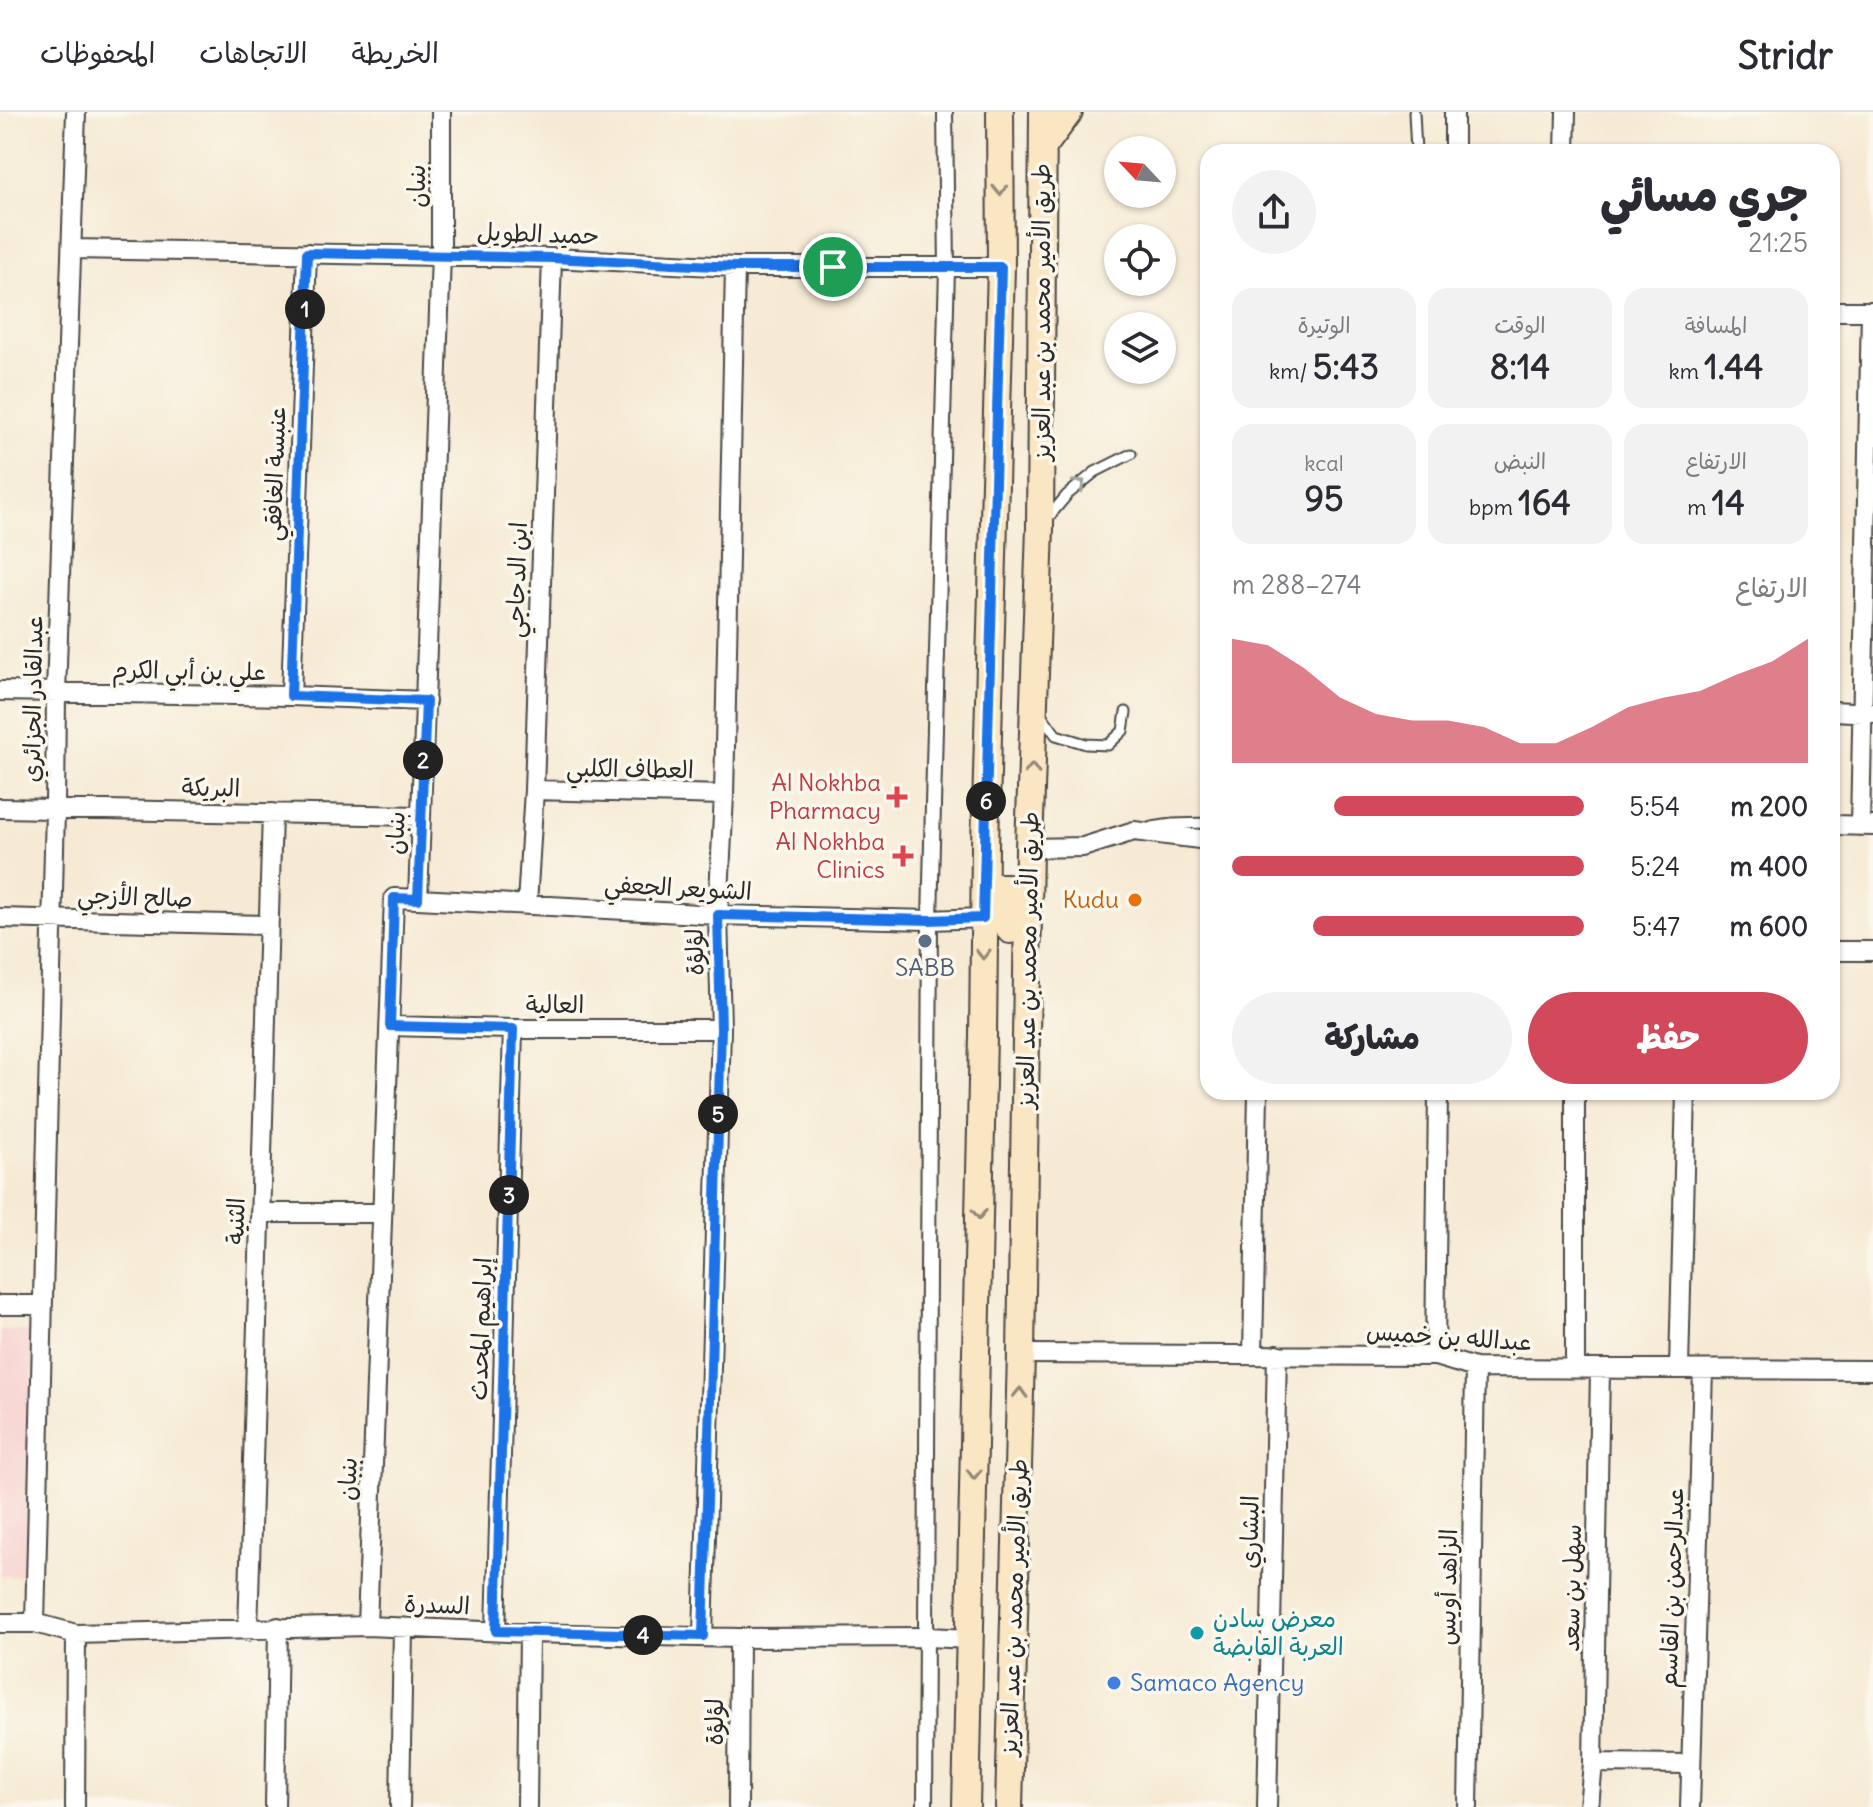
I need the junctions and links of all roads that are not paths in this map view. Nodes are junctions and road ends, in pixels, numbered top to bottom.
1 (76, 112) edge
2 (441, 112) edge
3 (945, 112) edge
4 (982, 112) edge
5 (1000, 112) edge
6 (1043, 112) edge
7 (1069, 112) edge
8 (1414, 112) edge
9 (1454, 112) edge
10 (1566, 112) edge
11 (1000, 141) junction
12 (1416, 144) edge
13 (1454, 144) edge
14 (1565, 144) edge
15 (1043, 147) junction
16 (73, 249) junction
17 (307, 253) junction
18 (441, 255) junction
19 (552, 258) junction
20 (735, 267) junction
21 (1001, 267) junction
22 (947, 268) junction
23 (1840, 311) edge
24 (1872, 311) edge
25 (1131, 454) dead end
26 (1040, 528) junction
27 (0, 691) edge
28 (56, 693) junction
29 (291, 696) junction
30 (426, 701) junction
31 (1034, 705) junction
32 (1840, 711) edge
33 (1126, 712) dead end
34 (1867, 713) edge
35 (534, 790) junction
36 (724, 795) junction
37 (0, 808) edge
38 (55, 809) junction
39 (272, 813) junction
40 (421, 816) junction
41 (1200, 823) edge
42 (1840, 825) edge
43 (1866, 826) edge
44 (1134, 831) junction
45 (1200, 839) edge
46 (1029, 848) junction
47 (418, 899) junction
48 (527, 904) junction
49 (718, 915) junction
50 (0, 918) edge
51 (983, 918) junction
52 (51, 919) junction
53 (930, 920) junction
54 (268, 925) junction
55 (1840, 951) edge
56 (1873, 951) edge
57 (1026, 1015) junction
58 (390, 1026) junction
59 (513, 1029) junction
60 (721, 1029) junction
61 (1258, 1100) edge
62 (1438, 1100) edge
63 (1575, 1100) edge
64 (1686, 1100) edge
65 (260, 1213) junction
66 (381, 1213) junction
67 (0, 1305) edge
68 (42, 1305) junction
69 (1021, 1354) junction
70 (1277, 1354) junction
71 (1253, 1355) junction
72 (1435, 1356) junction
73 (1475, 1368) junction
74 (1575, 1368) junction
75 (1679, 1368) junction
76 (1600, 1370) junction
77 (1703, 1370) junction
78 (1873, 1370) edge
79 (0, 1623) edge
80 (35, 1623) junction
81 (367, 1626) junction
82 (278, 1627) junction
83 (403, 1628) junction
84 (248, 1631) junction
85 (496, 1631) junction
86 (529, 1633) junction
87 (76, 1634) junction
88 (703, 1636) junction
89 (927, 1637) junction
90 (739, 1638) junction
91 (970, 1639) junction
92 (1593, 1763) junction
93 (1690, 1764) junction
94 (968, 1804) edge
95 (75, 1807) edge
96 (275, 1807) edge
97 (400, 1807) edge
98 (527, 1807) edge
99 (738, 1807) edge
100 (925, 1807) edge
101 (1009, 1807) edge
102 (1267, 1807) edge
103 (1468, 1807) edge
104 (1589, 1807) edge
105 (1690, 1807) edge

1 - 16 street, عبدالقادر الجزائري
2 - 18 street, بنبان
3 - 22 street
4 - 11 main road
5 - 11 main road, طريق الأمير محمد بن عبد العزيز
6 - 15 main road, طريق الأمير محمد بن عبد العزيز
7 - 15 main road
8 - 12 lane
9 - 13 street
10 - 14 street
11 -> 21 main road, طريق الأمير محمد بن عبد العزيز
15 - 26 main road, طريق الأمير محمد بن عبد العزيز
16 - 17 street, حميد الطويل
16 - 28 street, عبدالقادر الجزائري
17 - 18 street, حميد الطويل
17 - 29 street, عنبسة الغافقي
18 - 19 street, حميد الطويل
18 - 30 street, بنبان
19 - 20 street, حميد الطويل
19 - 35 street, ابن الدجاجي
20 - 22 street, حميد الطويل
20 - 36 street, لؤلؤة
21 - 22 street, حميد الطويل
21 - 51 main road, طريق الأمير محمد بن عبد العزيز
22 - 53 street
23 - 24 street
24 - 34 street
26 -> 25 lane
26 - 31 main road, طريق الأمير محمد بن عبد العزيز
27 - 28 street, علي بن أبي الكرم
28 - 29 street, علي بن أبي الكرم
28 - 38 street, عبدالقادر الجزائري
29 - 30 street, علي بن أبي الكرم
30 - 40 street, بنبان
31 - 33 lane
46 -> 31 main road, طريق الأمير محمد بن عبد العزيز
32 - 34 street
34 - 43 street
35 - 36 street, العطاف الكلبي
35 - 48 street, ابن الدجاجي
36 - 49 street, لؤلؤة
37 - 38 street, البريكة
38 - 39 street, البريكة
38 - 52 street, عبدالقادر الجزائري
39 - 40 street, البريكة
39 - 54 street, الثنية
40 - 47 street, بنبان
41 - 44 lane
42 - 43 street
44 - 45 street
44 - 46 street
46 - 57 main road, طريق الأمير محمد بن عبد العزيز
47 - 48 street, الشويعر الجعفي
47 - 58 street, بنبان
48 - 49 street, الشويعر الجعفي
49 - 53 street, الشويعر الجعفي
49 - 60 street, لؤلؤة
50 - 52 street, صالح الأزجي
51 - 53 street, الشويعر الجعفي
51 - 57 main road
51 -> 91 main road, طريق الأمير محمد بن عبد العزيز
52 - 54 street, صالح الأزجي
52 - 68 street, عبدالقادر الجزائري
53 - 89 street
54 - 65 street, الثنية
55 - 56 street
57 - 69 main road, طريق الأمير محمد بن عبد العزيز
58 - 59 street, العالية
58 - 66 street, بنبان
59 - 60 street, العالية
59 - 85 street, إبراهيم المحدث
60 - 88 street, لؤلؤة
61 - 71 street
62 - 72 street
63 - 74 street
64 - 75 street
65 - 66 street
65 - 84 street, الثنية
66 - 81 street, بنبان
67 - 68 street
68 - 80 street, عبدالقادر الجزائري
69 - 71 street, عبدالله بن خميس
101 -> 69 main road, طريق الأمير محمد بن عبد العزيز
70 - 71 street, عبدالله بن خميس
70 - 72 street, عبدالله بن خميس
70 - 102 street, البشاري
72 - 73 street, عبدالله بن خميس
73 - 74 street, عبدالله بن خميس
73 - 103 street, الزاهد أويس
74 - 76 street, عبدالله بن خميس
75 - 76 street, عبدالله بن خميس
75 - 77 street, عبدالله بن خميس
76 - 92 street, سهل بن سعد
77 - 78 street, عبدالله بن خميس
77 - 93 street, عبدالرحمن بن القاسم
79 - 80 street, السدرة
80 - 87 street, السدرة
81 - 82 street, السدرة
81 - 83 street, السدرة
82 - 84 street, السدرة
82 - 96 street
83 - 85 street, السدرة
83 - 97 street
84 - 87 street, السدرة
85 - 86 street, السدرة
86 - 88 street, السدرة
86 - 98 street
87 - 95 street
88 - 90 street, السدرة
89 - 90 street, السدرة
89 - 91 street, السدرة
89 - 100 street
90 - 99 street, لؤلؤة
91 - 94 main road, طريق الأمير محمد بن عبد العزيز
92 - 93 street
92 - 104 street, سهل بن سعد
93 - 105 street, عبدالرحمن بن القاسم

